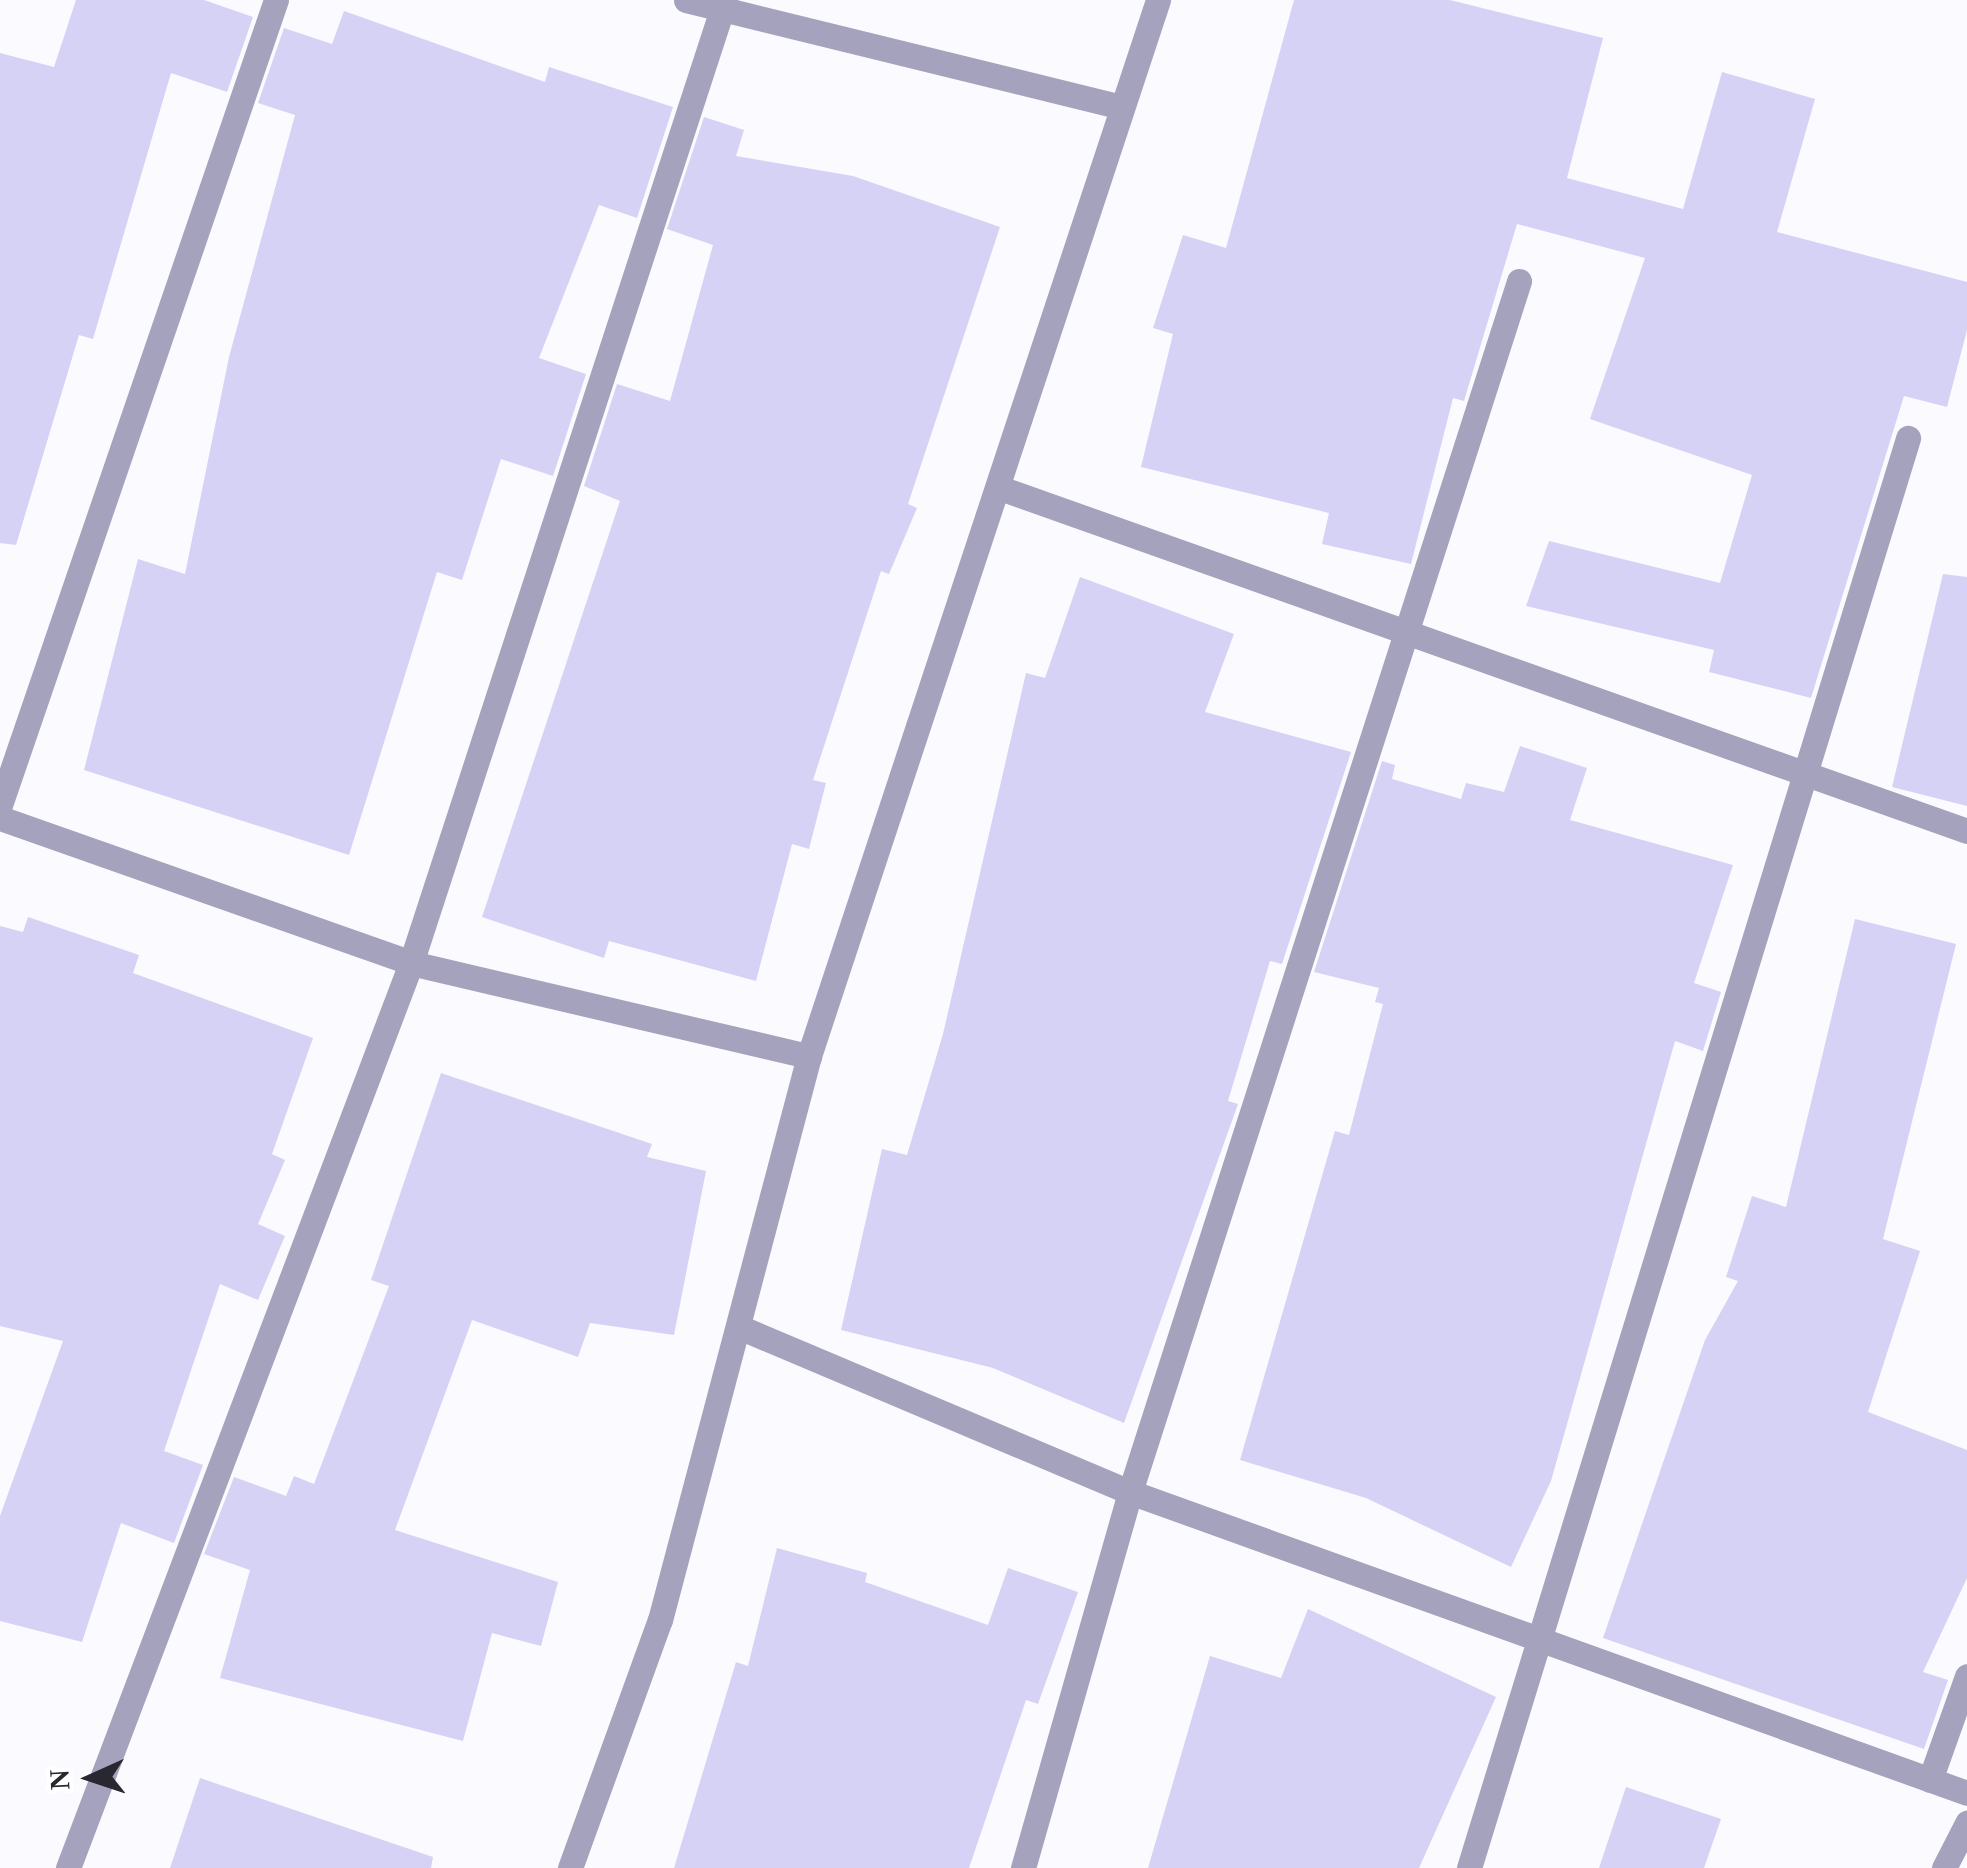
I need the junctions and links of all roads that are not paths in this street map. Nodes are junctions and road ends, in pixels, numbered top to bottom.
1 (276, 0) edge
2 (686, 0) edge
3 (1158, 0) edge
4 (723, 6) edge
5 (1121, 107) junction
6 (1520, 281) dead end
7 (1908, 438) dead end
8 (1000, 488) junction
9 (1410, 638) junction
10 (1811, 776) junction
11 (0, 805) edge
12 (0, 818) edge
13 (1967, 831) edge
14 (411, 963) junction
15 (808, 1056) junction
16 (739, 1326) junction
17 (1130, 1492) junction
18 (1540, 1635) junction
19 (1967, 1676) edge
20 (1930, 1780) junction
21 (1967, 1793) edge
22 (1967, 1823) edge
23 (68, 1868) edge
24 (570, 1868) edge
25 (1022, 1868) edge
26 (1468, 1868) edge
27 (1944, 1868) edge

1 - 11 street
2 - 4 street
3 - 5 street
4 - 5 street
4 - 14 street
5 - 8 street
6 - 9 street
7 - 10 street
8 - 9 street
8 - 15 street
9 - 10 street
9 - 17 street
10 - 13 street
10 - 18 street
12 - 14 street
14 - 15 street
14 - 23 street
15 - 16 street
16 - 17 street
16 - 24 street
17 - 18 street
17 - 25 street
18 - 20 street
18 - 26 street
19 - 20 street
20 - 21 street
22 - 27 street

